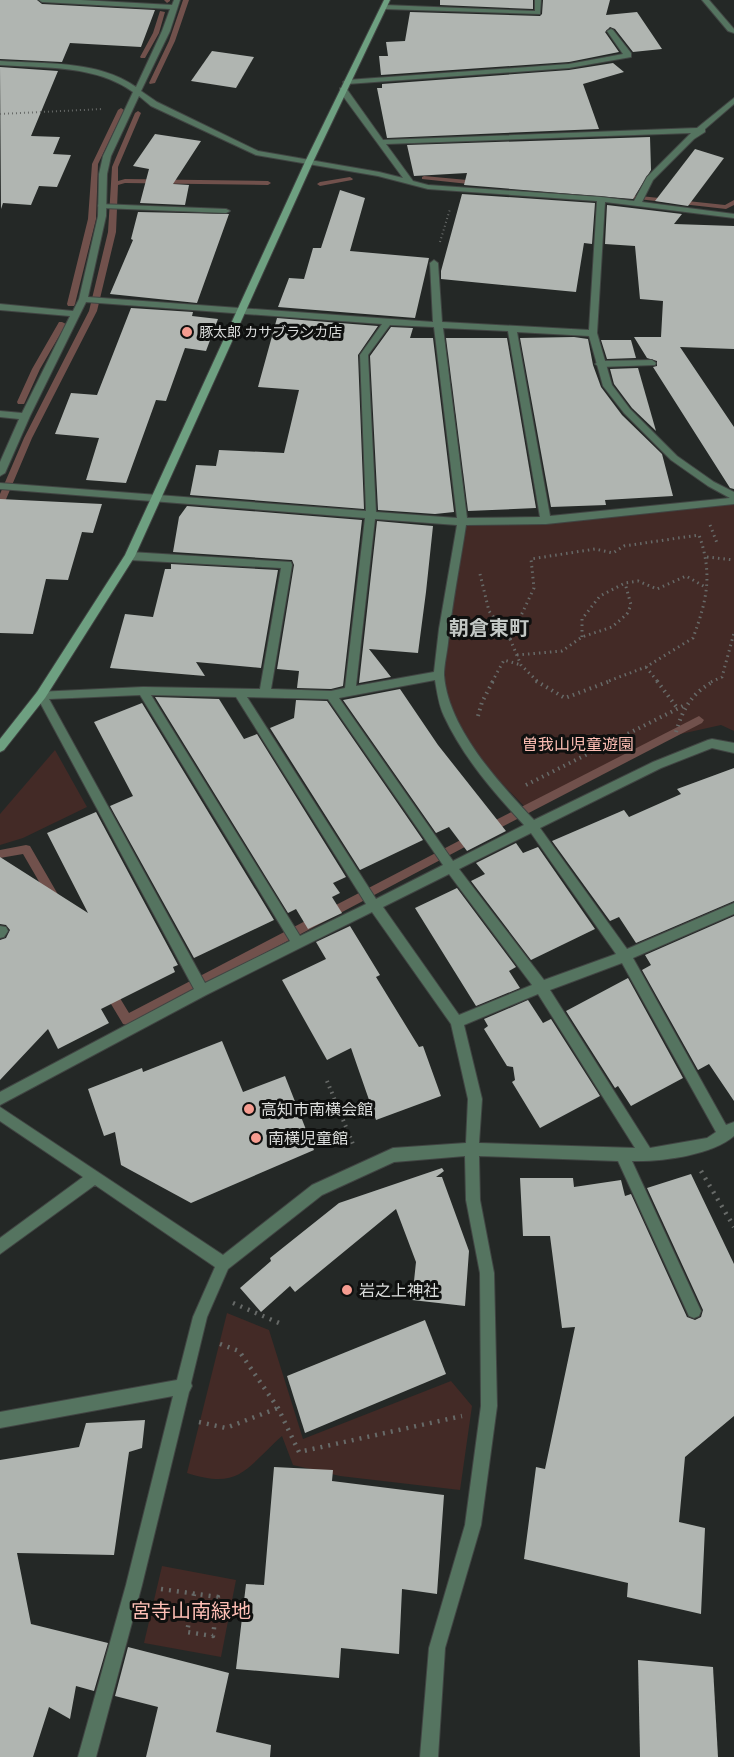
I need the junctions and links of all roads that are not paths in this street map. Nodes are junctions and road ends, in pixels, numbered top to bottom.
1 (42, 0) edge
2 (538, 0) edge
3 (705, 0) edge
4 (385, 3) edge
5 (176, 4) edge
6 (611, 31) dead end
7 (734, 32) edge
8 (0, 63) edge
9 (345, 86) junction
10 (137, 92) junction
11 (734, 100) edge
12 (702, 130) junction
13 (381, 142) junction
14 (309, 162) junction
15 (411, 183) junction
16 (601, 199) junction
17 (637, 203) junction
18 (102, 206) junction
19 (226, 211) dead end
20 (734, 216) edge
21 (434, 263) road end
22 (83, 299) junction
23 (0, 307) edge
24 (241, 312) junction
25 (77, 314) junction
26 (388, 322) junction
27 (438, 324) junction
28 (512, 328) junction
29 (593, 333) junction
30 (652, 363) dead end
31 (600, 364) junction
32 (0, 414) edge
33 (25, 416) junction
34 (0, 473) edge
35 (2, 486) edge
36 (734, 496) edge
37 (157, 497) junction
38 (734, 501) edge
39 (371, 513) junction
40 (546, 520) junction
41 (462, 522) junction
42 (130, 556) junction
43 (439, 675) junction
44 (143, 691) junction
45 (350, 691) junction
46 (238, 693) junction
47 (266, 693) junction
48 (41, 695) junction
49 (331, 695) junction
50 (0, 747) edge
51 (734, 748) edge
52 (529, 822) junction
53 (449, 863) junction
54 (372, 902) junction
55 (734, 908) edge
56 (296, 941) junction
57 (625, 956) junction
58 (541, 987) junction
59 (201, 989) junction
60 (457, 1022) junction
61 (0, 1099) edge
62 (0, 1113) edge
63 (729, 1132) edge
64 (472, 1149) junction
65 (622, 1155) junction
66 (647, 1155) junction
67 (95, 1177) junction
68 (0, 1247) edge
69 (223, 1264) junction
70 (694, 1311) dead end
71 (185, 1386) junction
72 (0, 1420) edge
73 (87, 1757) edge
74 (429, 1757) edge

1 - 5 street
2 - 4 street
3 - 7 street
4 - 9 street
5 - 10 street
6 - 9 street
8 - 10 street
9 - 13 street
9 - 14 street
10 - 14 street
10 - 18 street
11 - 12 street
12 - 13 street
12 - 17 street
13 - 15 street
14 - 15 street
14 - 24 street
15 - 16 street
16 - 17 street
16 - 29 street
17 - 20 street
18 - 19 street
18 - 22 street
21 - 27 street
22 - 24 street
22 - 25 street
23 - 25 street
24 - 26 street
24 - 37 street
25 - 33 street
26 - 27 street
26 - 39 street
27 - 28 street
27 - 41 street
28 - 29 street
28 - 40 street
29 - 31 street
30 - 31 street
31 - 36 street
32 - 33 street
33 - 34 street
35 - 37 street
37 - 39 street
37 - 42 street
38 - 40 street
39 - 41 street
39 - 45 street
40 - 41 street
41 - 43 street
42 - 47 street
42 - 48 street
43 - 45 street
43 - 52 street
44 - 46 street
44 - 48 street
44 - 56 street
45 - 49 street
46 - 47 street
46 - 54 street
47 - 49 street
48 - 50 street
48 - 59 street
49 - 53 street
51 - 52 street
52 - 53 street
52 - 57 street
53 - 54 street
53 - 58 street
54 - 56 street
54 - 60 street
55 - 57 street
56 - 59 street
57 - 58 street
57 - 63 street
58 - 60 street
58 - 66 street
59 - 61 street
60 - 64 street
62 - 67 street
63 - 66 street
64 - 65 street
64 - 69 street
64 - 74 street
65 - 66 street
65 - 70 street
67 - 68 street
67 - 69 street
69 - 71 street
71 - 72 street
71 - 73 street

